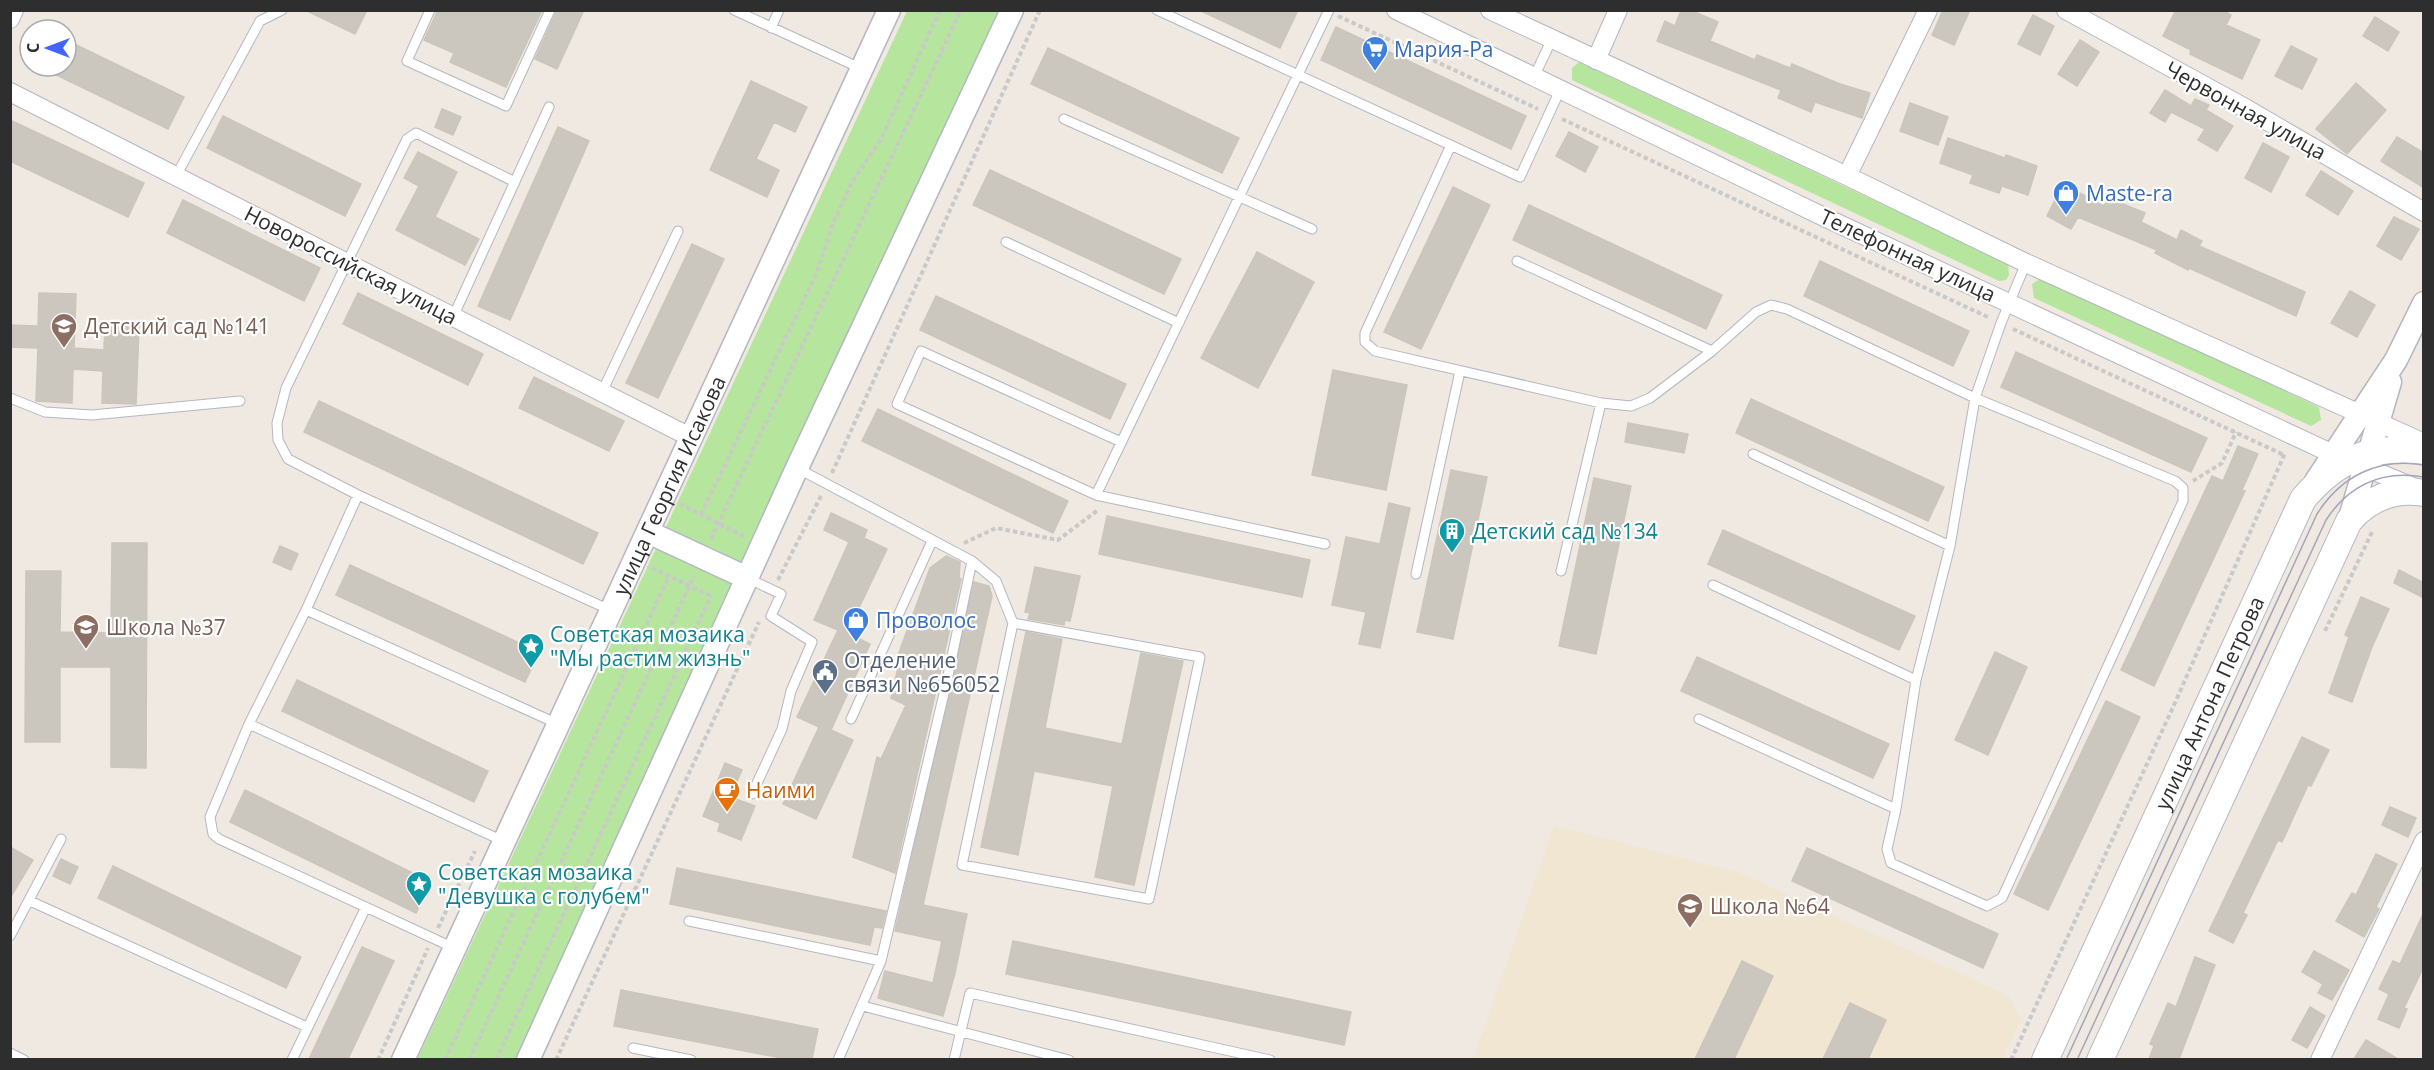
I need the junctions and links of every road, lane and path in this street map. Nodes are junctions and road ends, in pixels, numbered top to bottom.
1 (14, 10) edge
2 (282, 10) edge
3 (430, 10) edge
4 (550, 10) edge
5 (734, 10) edge
6 (779, 10) edge
7 (889, 10) edge
8 (940, 10) edge
9 (961, 10) edge
10 (1012, 10) edge
11 (1040, 10) edge
12 (1157, 10) edge
13 (1396, 10) edge
14 (1490, 10) edge
15 (1618, 10) edge
16 (1928, 10) edge
17 (2066, 10) edge
18 (1328, 11) edge
19 (10, 19) edge
20 (771, 28) junction
21 (1552, 39) junction
22 (1596, 60) junction
23 (862, 69) junction
24 (1297, 75) junction
25 (1534, 77) junction
26 (1560, 90) junction
27 (10, 92) edge
28 (549, 107) dead end
29 (1549, 114) junction
30 (1064, 118) dead end
31 (1451, 145) junction
32 (176, 176) junction
33 (1846, 176) junction
34 (515, 182) junction
35 (1239, 197) junction
36 (2424, 212) edge
37 (1312, 229) dead end
38 (678, 231) dead end
39 (1006, 242) dead end
40 (1517, 261) dead end
41 (346, 262) junction
42 (2026, 263) junction
43 (2009, 302) junction
44 (2424, 303) edge
45 (453, 317) junction
46 (1179, 323) junction
47 (2001, 323) junction
48 (1712, 351) junction
49 (1460, 371) junction
50 (602, 392) junction
51 (10, 398) edge
52 (1975, 398) junction
53 (240, 401) dead end
54 (1601, 403) junction
55 (2369, 418) junction
56 (2236, 432) junction
57 (692, 438) junction
58 (1121, 442) junction
59 (2424, 443) edge
60 (2288, 446) dead end
61 (2424, 451) edge
62 (1753, 454) dead end
63 (2284, 454) junction
64 (2354, 459) junction
65 (797, 468) junction
66 (826, 485) junction
67 (2182, 488) junction
68 (2424, 492) edge
69 (358, 495) junction
70 (1096, 495) junction
71 (664, 497) junction
72 (1112, 499) junction
73 (701, 515) junction
74 (2349, 521) junction
75 (718, 524) junction
76 (648, 532) junction
77 (932, 541) junction
78 (1325, 544) dead end
79 (762, 545) junction
80 (1950, 546) junction
81 (950, 550) junction
82 (702, 557) junction
83 (789, 558) junction
84 (635, 559) junction
85 (972, 561) junction
86 (1560, 571) dead end
87 (1416, 574) dead end
88 (669, 576) junction
89 (747, 578) junction
90 (1713, 585) dead end
91 (689, 586) junction
92 (773, 590) junction
93 (711, 596) junction
94 (734, 607) junction
95 (306, 610) junction
96 (611, 611) junction
97 (1013, 623) junction
98 (1916, 680) junction
99 (851, 718) dead end
100 (1699, 719) dead end
101 (249, 724) junction
102 (560, 725) junction
103 (752, 794) dead end
104 (1896, 809) junction
105 (61, 839) dead end
106 (2424, 841) edge
107 (505, 842) junction
108 (30, 901) junction
109 (365, 909) junction
110 (689, 921) dead end
111 (10, 936) edge
112 (454, 948) junction
113 (880, 962) junction
114 (863, 1006) junction
115 (307, 1027) junction
116 (960, 1031) junction
117 (633, 1047) dead end
118 (10, 1053) edge
119 (24, 1059) edge
120 (292, 1059) edge
121 (403, 1059) edge
122 (445, 1059) edge
123 (470, 1059) edge
124 (496, 1059) edge
125 (528, 1059) edge
126 (556, 1059) edge
127 (691, 1059) edge
128 (838, 1059) edge
129 (954, 1059) edge
130 (1069, 1059) edge
131 (1270, 1059) edge
132 (2011, 1059) edge
133 (2045, 1059) edge
134 (2100, 1059) edge
135 (2320, 1059) edge

1 - 19 street
2 - 32 lane
3 - 4 lane
5 - 20 lane
6 - 20 lane
7 - 23 street, улица Георгия Исакова
8 - 73 path
9 - 75 path
10 - 65 street
11 - 66 path
12 - 24 lane
13 - 25 street, Телефонная улица
14 - 21 street, Телефонная улица
15 - 22 street
16 - 33 street
17 - 36 street, Червонная улица
18 - 24 lane
18 - 29 path
20 - 23 lane
21 - 22 street, Телефонная улица
21 - 25 lane
22 - 33 street, Телефонная улица
23 - 57 street, улица Георгия Исакова
24 - 31 lane
24 - 35 lane
25 - 26 street, Телефонная улица
26 - 29 lane
26 - 43 street, Телефонная улица
27 - 32 street, Новороссийская улица
28 - 34 lane
29 - 31 lane
29 - 47 path
30 - 35 lane
31 - 49 lane
32 - 41 street, Новороссийская улица
33 - 42 street, Телефонная улица
34 - 41 lane
34 - 45 lane
35 - 37 lane
35 - 46 lane
38 - 50 lane
39 - 46 lane
40 - 48 lane
41 - 45 street, Новороссийская улица
41 - 69 lane
42 - 43 lane
42 - 55 street, Телефонная улица
43 - 47 lane
43 - 64 street, Телефонная улица
44 - 55 street
45 - 50 street, Новороссийская улица
46 - 58 lane
47 - 52 lane
47 - 56 path
48 - 52 lane
48 - 54 lane
49 - 54 lane
49 - 87 lane
50 - 57 street, Новороссийская улица
51 - 53 lane
52 - 67 lane
52 - 80 lane
54 - 86 lane
55 - 59 street, Телефонная улица
55 - 64 street
55 - 64 street
56 - 63 path
56 - 67 path
57 - 71 street, улица Георгия Исакова
58 - 70 lane
58 - 70 lane
60 - 63 path
61 - 64 main road
62 - 80 lane
63 - 132 path
64 - 68 street, Телефонная улица
64 - 74 street
64 - 133 main road, улица Антона Петрова
65 - 66 lane
65 - 79 street
66 - 77 lane
66 - 83 path
67 - 104 lane
68 - 74 main road
69 - 95 lane
69 - 96 lane
70 - 72 lane
71 - 73 path
71 - 76 street, улица Георгия Исакова
72 - 78 lane
72 - 81 path
73 - 75 path
74 - 134 main road
75 - 79 path
75 - 82 path
76 - 82 street
76 - 84 street, улица Георгия Исакова
77 - 81 lane
77 - 99 lane
79 - 83 path
79 - 89 street
80 - 98 lane
81 - 85 lane
82 - 89 street
82 - 91 path
83 - 92 path
84 - 88 path
84 - 96 street, улица Георгия Исакова
85 - 97 lane
85 - 113 lane
88 - 91 path
88 - 122 path
89 - 92 lane
89 - 94 street
90 - 98 lane
91 - 93 path
91 - 123 path
92 - 103 lane
93 - 94 path
93 - 124 path
94 - 125 street
94 - 126 path
95 - 101 lane
95 - 102 lane
96 - 102 street, улица Георгия Исакова
97 - 97 lane
98 - 104 lane
100 - 104 lane
101 - 107 lane
101 - 109 lane
102 - 107 street, улица Георгия Исакова
105 - 108 lane
106 - 135 street
107 - 112 street, улица Георгия Исакова
108 - 111 lane
108 - 115 lane
109 - 112 lane
109 - 115 lane
110 - 113 lane
112 - 121 street, улица Георгия Исакова
113 - 114 lane
114 - 116 lane
114 - 128 lane
115 - 120 lane
116 - 129 lane
116 - 130 lane
116 - 131 lane
117 - 127 lane
118 - 119 lane

